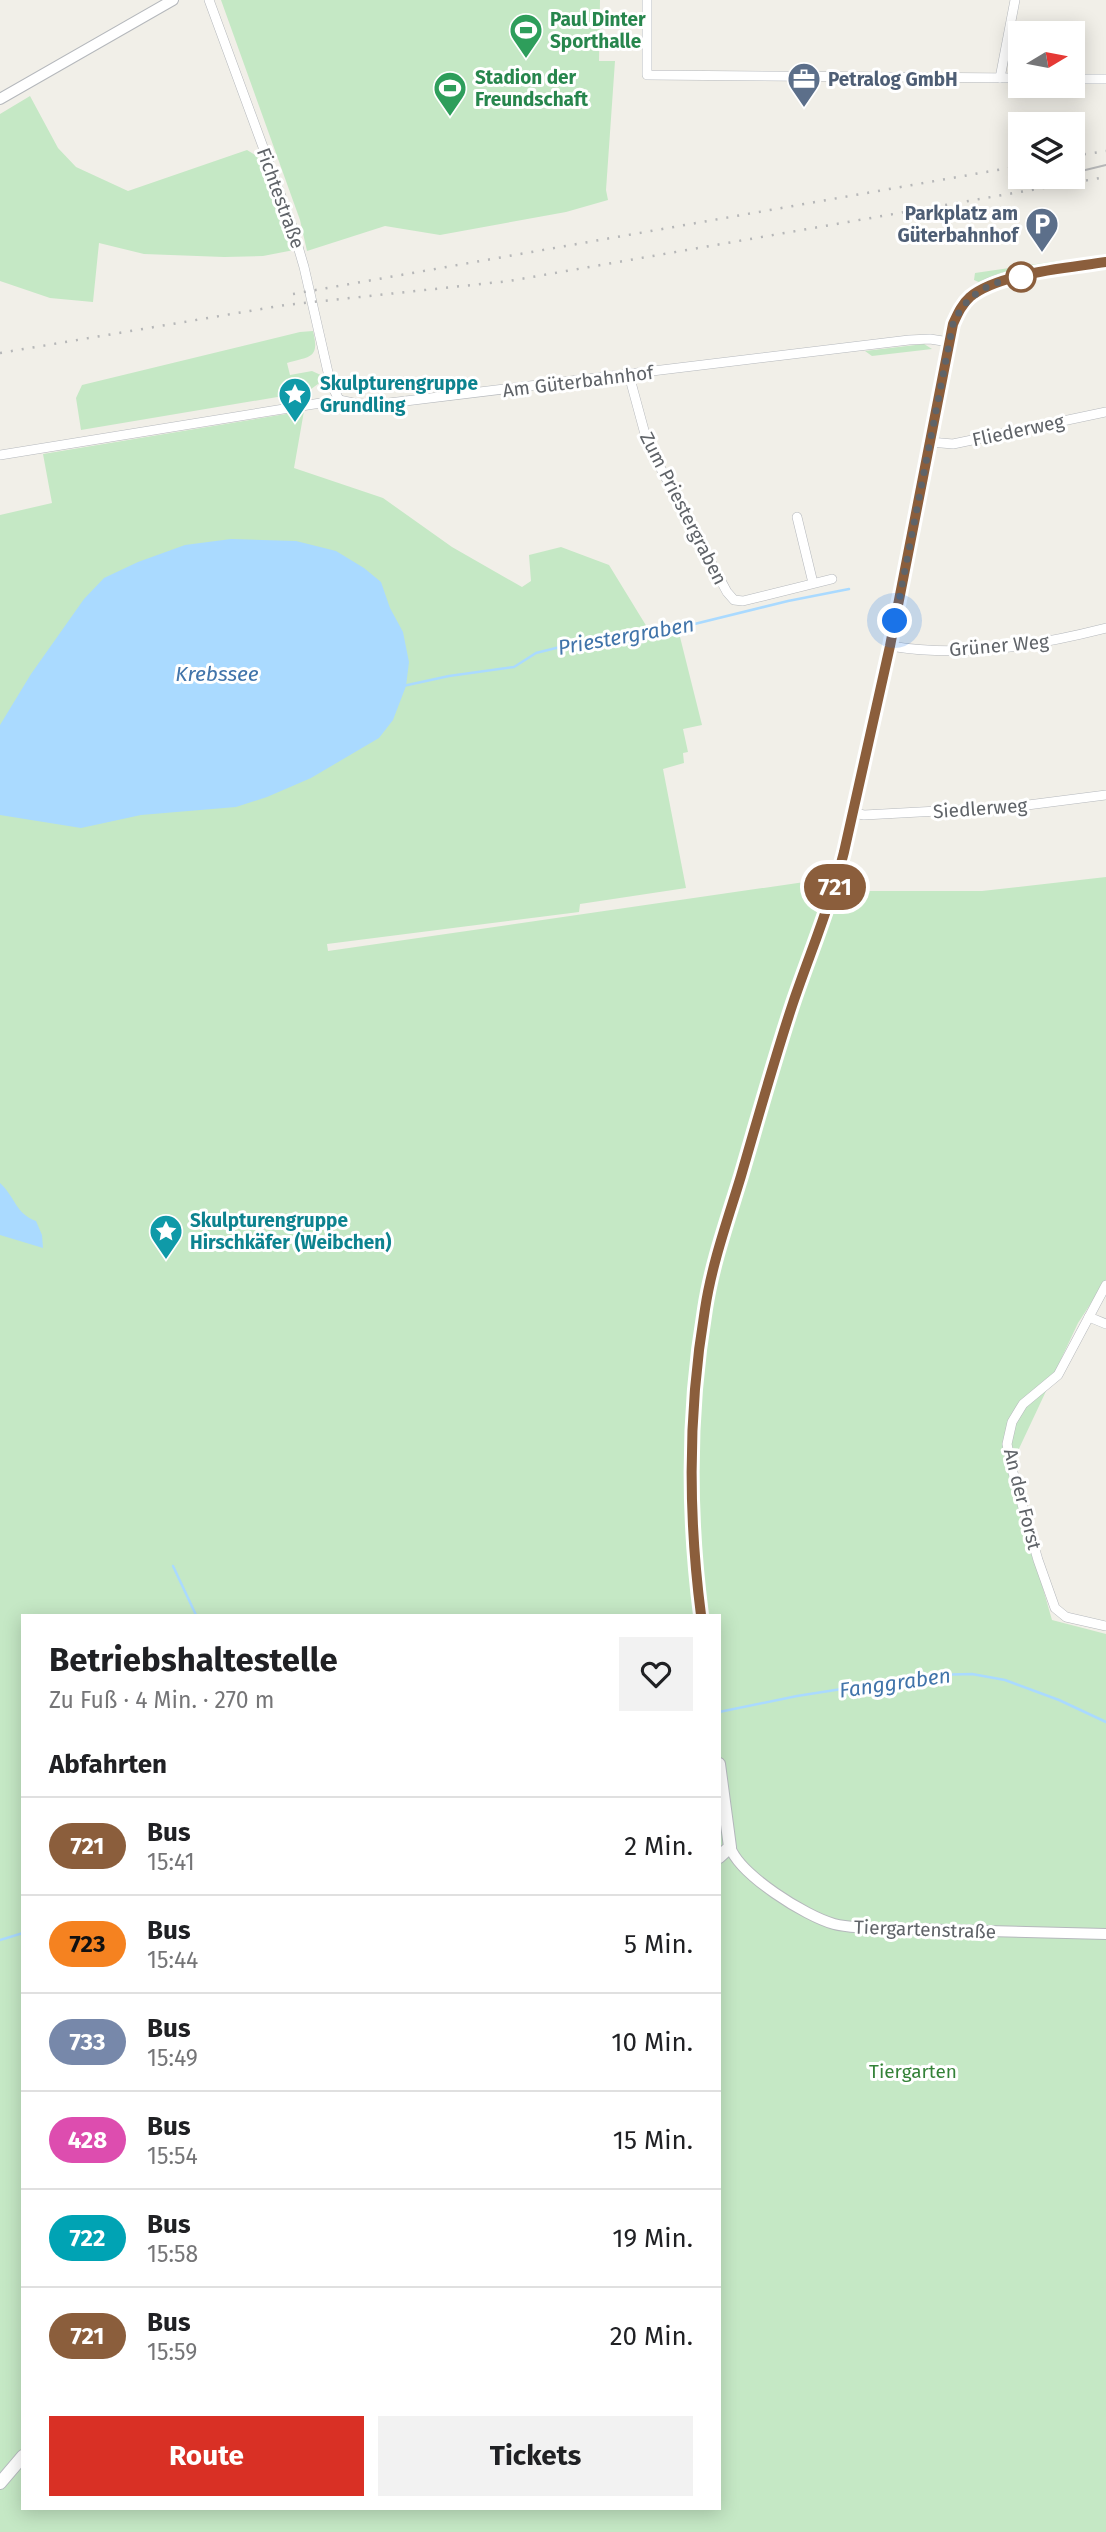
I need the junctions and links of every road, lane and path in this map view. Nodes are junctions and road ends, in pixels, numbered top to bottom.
1 (173, 0) edge
2 (209, 0) edge
3 (647, 0) edge
4 (1015, 0) edge
5 (1000, 78) junction
6 (1008, 78) edge
7 (1085, 79) edge
8 (1106, 79) edge
9 (0, 99) edge
10 (1106, 262) edge
11 (949, 342) junction
12 (629, 375) junction
13 (339, 400) junction
14 (1106, 412) edge
15 (930, 442) junction
16 (0, 455) edge
17 (797, 517) dead end
18 (832, 579) dead end
19 (813, 583) junction
20 (1106, 628) edge
21 (890, 646) junction
22 (1106, 795) edge
23 (854, 813) junction
24 (1106, 1284) edge
25 (1089, 1317) junction
26 (1106, 1324) edge
27 (701, 1614) edge
28 (1106, 1626) edge
29 (721, 1779) edge
30 (730, 1847) junction
31 (721, 1855) edge
32 (1106, 1934) edge
33 (21, 2458) edge
34 (0, 2483) edge

1 - 9 street
2 - 13 street, Fichtestraße
3 - 5 street
4 - 5 street
5 - 6 street
7 - 8 street
10 - 11 main road
11 - 12 street, Am Güterbahnhof
11 - 15 main road
12 - 13 street, Am Güterbahnhof
12 - 19 street, Zum Priestergraben
13 - 16 street, Am Güterbahnhof
14 - 15 street, Fliederweg
15 - 21 main road
17 - 19 street
18 - 19 street, Zum Priestergraben
20 - 21 street, Grüner Weg
21 - 23 main road
22 - 23 street, Siedlerweg
23 - 27 main road
24 - 25 street, An der Forst
25 - 26 street
25 - 28 street, An der Forst
29 - 30 main road
30 - 31 main road
30 - 32 street, Tiergartenstraße
33 - 34 main road

